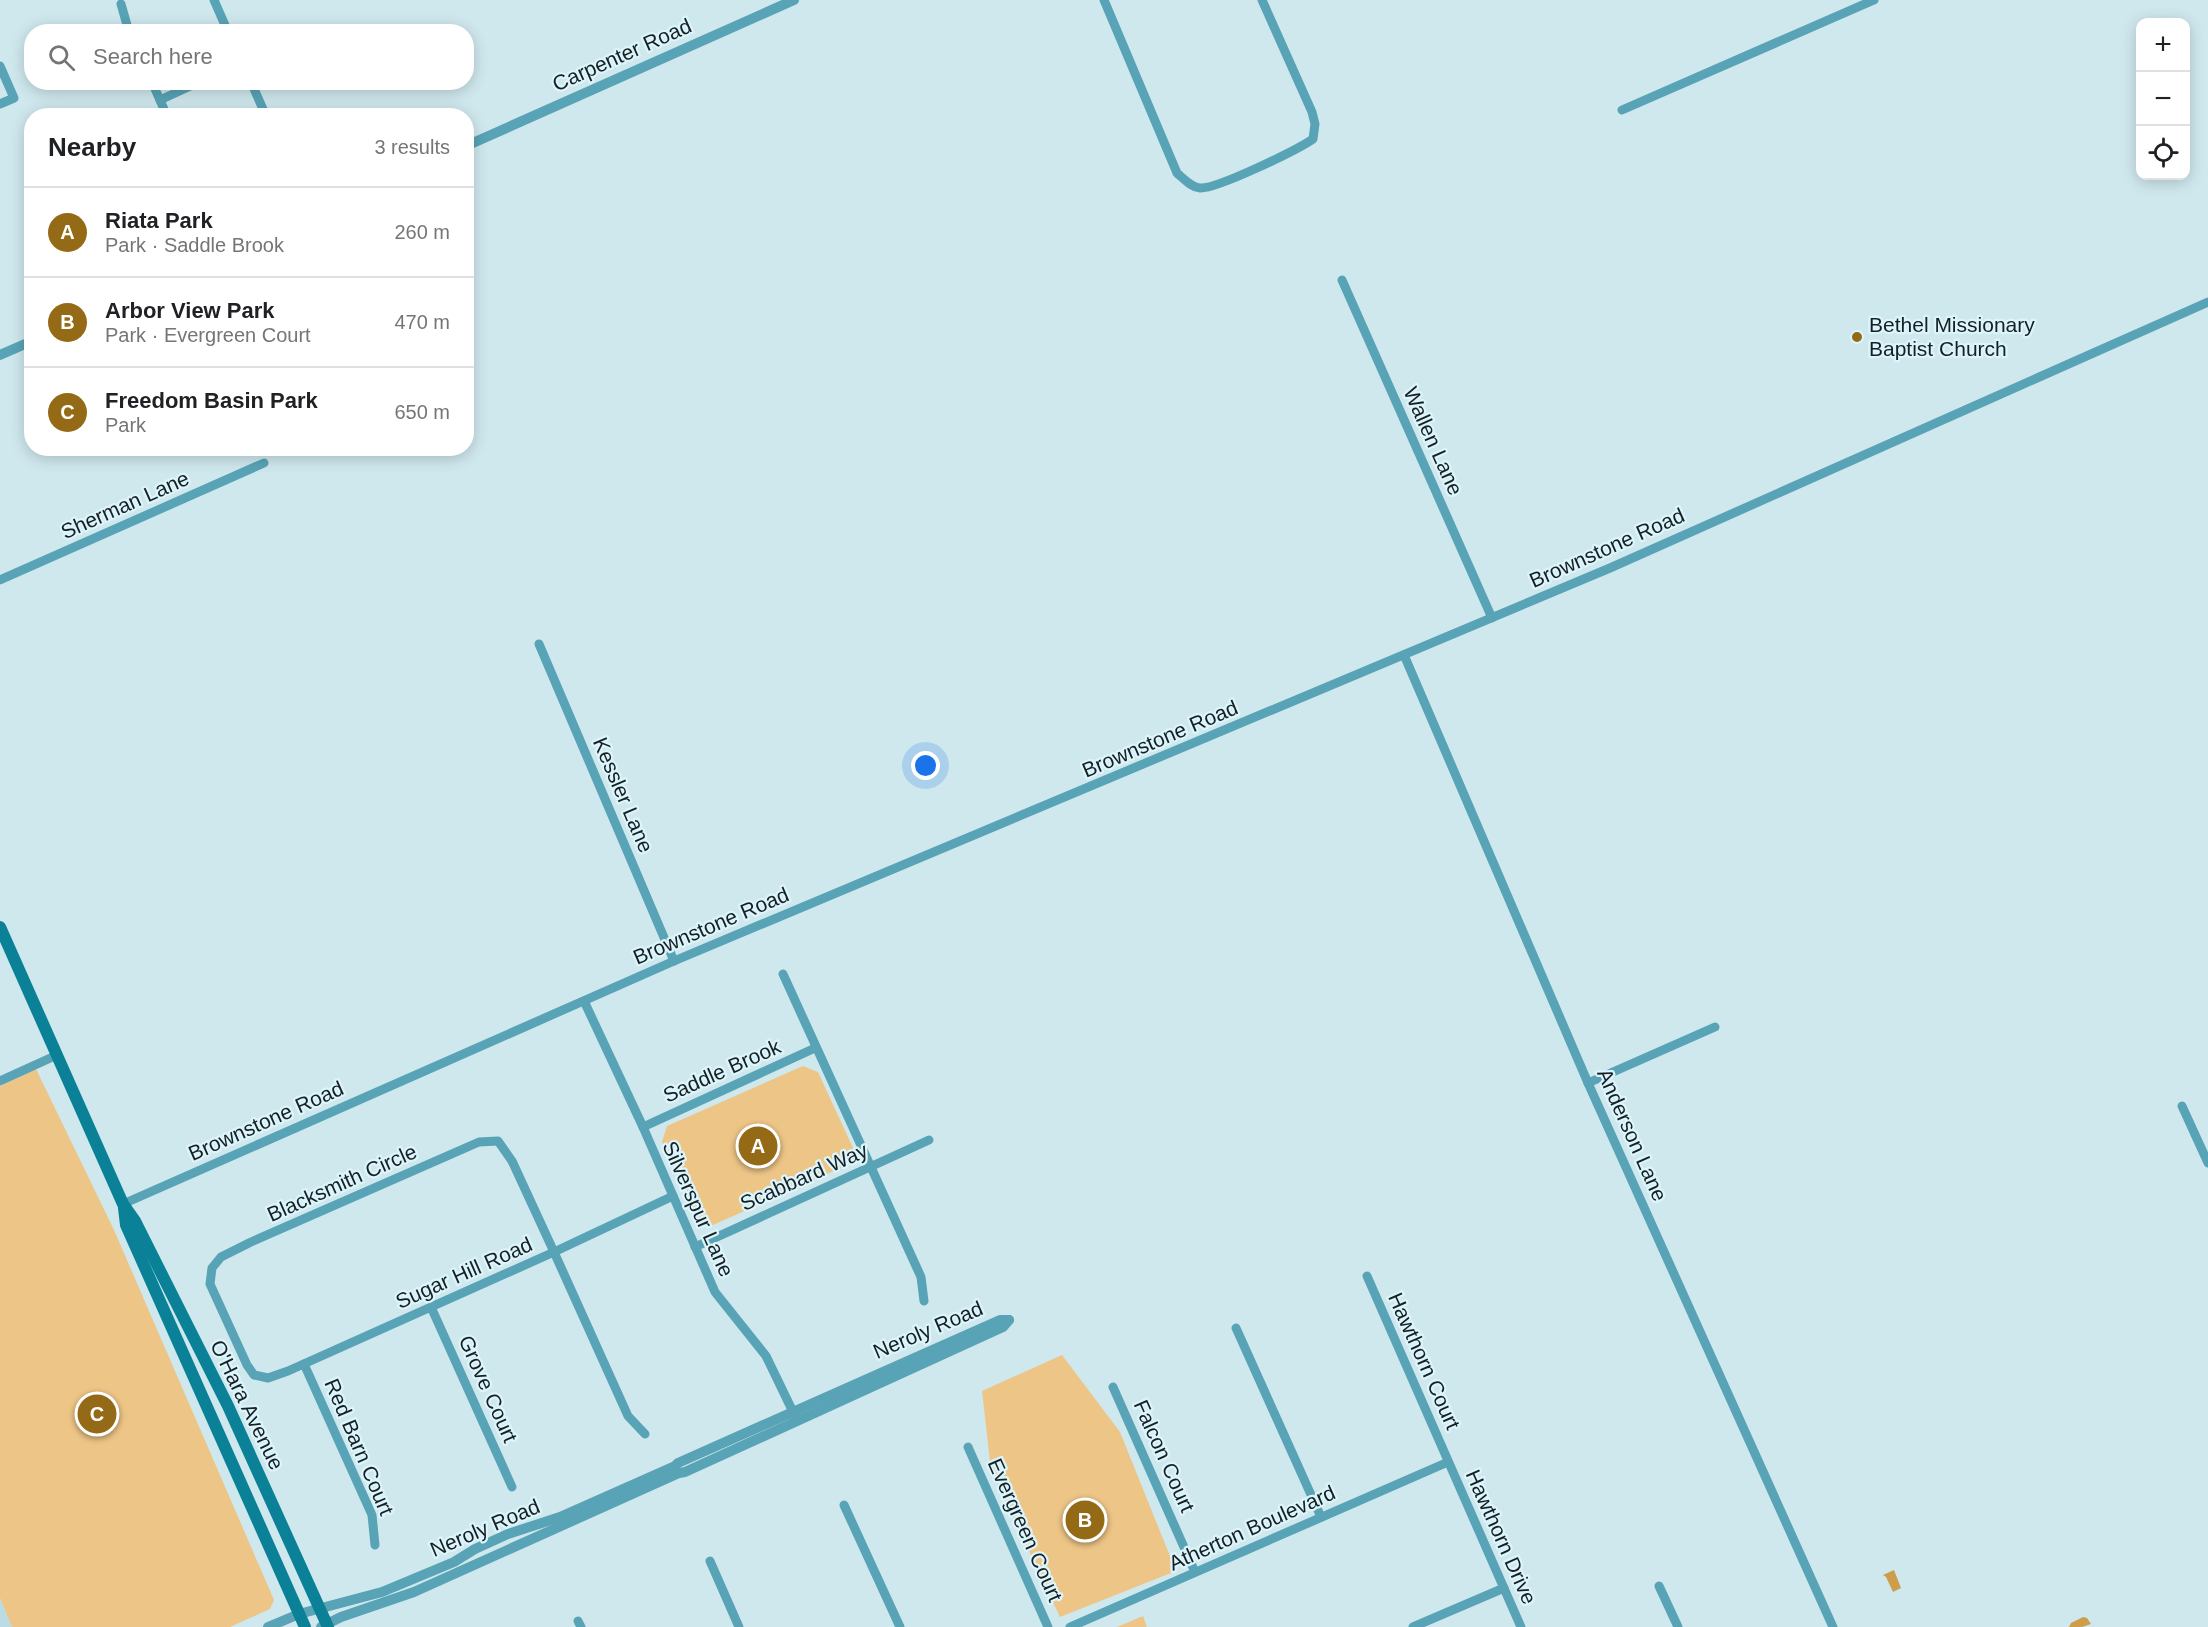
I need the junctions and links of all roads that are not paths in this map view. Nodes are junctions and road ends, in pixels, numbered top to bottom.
1 (214, 0) edge
2 (794, 0) edge
3 (1104, 0) edge
4 (1262, 0) edge
5 (1874, 0) edge
6 (121, 4) dead end
7 (127, 24) edge
8 (224, 24) edge
9 (0, 66) edge
10 (156, 90) edge
11 (182, 90) edge
12 (255, 90) edge
13 (160, 100) junction
14 (0, 104) edge
15 (164, 108) edge
16 (263, 108) edge
17 (1622, 110) dead end
18 (474, 142) edge
19 (1342, 280) dead end
20 (2208, 302) edge
21 (24, 344) edge
22 (0, 355) edge
23 (264, 463) dead end
24 (0, 580) edge
25 (1492, 618) junction
26 (539, 644) dead end
27 (1404, 655) junction
28 (0, 927) edge
29 (674, 961) junction
30 (783, 974) dead end
31 (584, 1001) junction
32 (1716, 1027) dead end
33 (815, 1048) junction
34 (57, 1056) junction
35 (0, 1081) edge
36 (1588, 1083) junction
37 (2182, 1106) dead end
38 (643, 1127) junction
39 (928, 1140) dead end
40 (2208, 1163) edge
41 (870, 1167) junction
42 (673, 1196) junction
43 (123, 1204) junction
44 (695, 1247) junction
45 (555, 1251) junction
46 (1367, 1276) dead end
47 (924, 1301) dead end
48 (431, 1307) junction
49 (1236, 1328) dead end
50 (304, 1364) junction
51 (268, 1378) joint
52 (1113, 1388) dead end
53 (795, 1415) junction
54 (645, 1434) dead end
55 (968, 1447) dead end
56 (1448, 1462) junction
57 (512, 1487) dead end
58 (844, 1505) dead end
59 (1321, 1517) junction
60 (375, 1545) dead end
61 (710, 1561) dead end
62 (1196, 1572) junction
63 (1659, 1586) dead end
64 (1504, 1588) junction
65 (319, 1608) junction
66 (299, 1614) junction
67 (325, 1626) edge
68 (268, 1627) edge
69 (305, 1627) edge
70 (739, 1627) edge
71 (900, 1627) edge
72 (1048, 1627) edge
73 (1070, 1627) edge
74 (1413, 1627) edge
75 (1521, 1627) edge
76 (1678, 1627) edge
77 (1833, 1627) edge

1 - 8 street
2 - 18 street, Carpenter Road
3 - 4 street
5 - 17 street
6 - 7 street
9 - 14 street
10 - 13 street
11 - 13 street
12 - 16 street
13 - 15 street
19 - 25 street, Wallen Lane
20 - 25 street, Brownstone Road
21 - 22 street
23 - 24 street, Sherman Lane
25 - 27 street, Brownstone Road
26 - 29 street, Kessler Lane
27 - 29 street, Brownstone Road
27 - 36 street, Anderson Lane
28 - 34 main road, O'Hara Avenue
29 - 31 street, Brownstone Road
30 - 33 street
31 - 38 street, Silverspur Lane
31 - 43 street, Brownstone Road
32 - 36 street
33 - 38 street, Saddle Brook
33 - 41 street
34 - 35 street
34 - 43 main road, O'Hara Avenue
36 - 77 street, Anderson Lane
37 - 40 street
38 - 42 street, Silverspur Lane
39 - 41 street, Scabbard Way
41 - 44 street, Scabbard Way
41 - 47 street
42 - 44 street, Silverspur Lane
42 - 45 street, Sugar Hill Road
43 - 65 main road, O'Hara Avenue
43 - 66 main road, O'Hara Avenue
44 - 53 street, Silverspur Lane
45 - 48 street, Sugar Hill Road
45 - 51 street, Blacksmith Circle
45 - 54 street
46 - 56 street, Hawthorn Court
48 - 50 street, Sugar Hill Road
48 - 57 street, Grove Court
49 - 59 street
50 - 51 street, Sugar Hill Road
50 - 60 street, Red Barn Court
52 - 62 street, Falcon Court
53 - 53 street, Neroly Road
53 - 65 street, Neroly Road
53 - 67 street, Neroly Road
55 - 72 street, Evergreen Court
56 - 59 street, Atherton Boulevard
56 - 64 street, Hawthorn Drive
58 - 71 street
59 - 62 street, Atherton Boulevard
61 - 70 street
62 - 73 street, Atherton Boulevard
63 - 76 street
64 - 74 street
64 - 75 street, Hawthorn Drive
65 - 66 street, Neroly Road
65 - 67 main road, O'Hara Avenue
66 - 68 street, Neroly Road
66 - 69 main road, O'Hara Avenue

